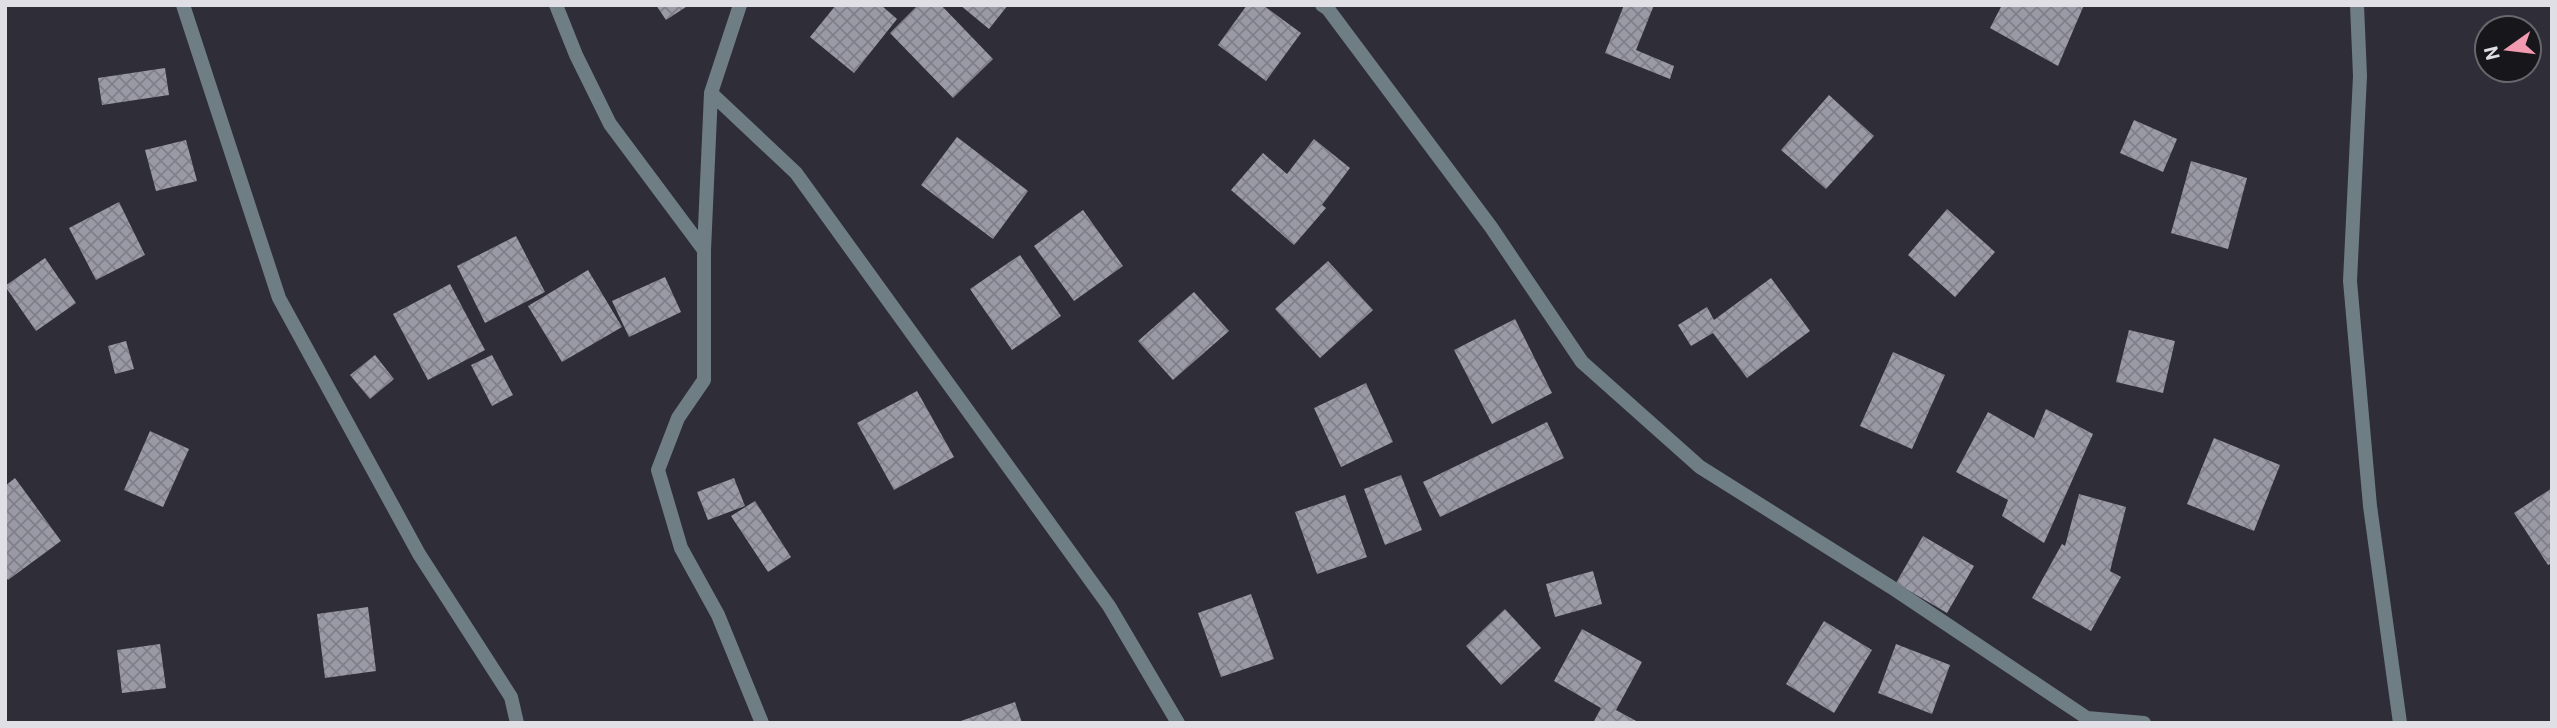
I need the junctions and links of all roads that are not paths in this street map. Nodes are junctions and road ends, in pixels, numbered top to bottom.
1 (183, 5) edge
2 (556, 5) edge
3 (740, 5) edge
4 (1322, 5) edge
5 (2357, 5) edge
6 (711, 93) junction
7 (704, 250) junction
8 (517, 723) edge
9 (762, 723) edge
10 (1178, 723) edge
11 (2144, 723) edge
12 (2400, 723) edge

1 - 8 street
2 - 7 street
3 - 6 street
4 - 11 street
5 - 12 street
6 - 7 street
6 - 10 street
7 - 9 street

